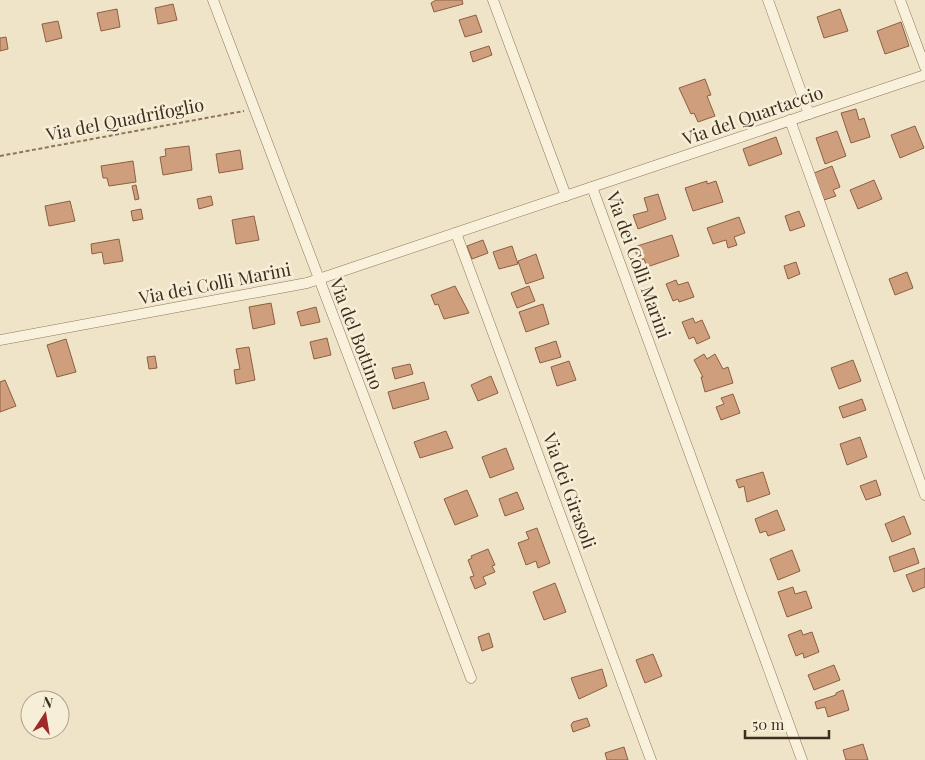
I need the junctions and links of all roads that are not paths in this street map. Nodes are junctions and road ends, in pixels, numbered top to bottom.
1 (213, 0) edge
2 (493, 0) edge
3 (768, 0) edge
4 (900, 0) edge
5 (925, 67) edge
6 (925, 75) edge
7 (809, 114) junction
8 (790, 120) junction
9 (592, 187) junction
10 (566, 196) junction
11 (456, 233) junction
12 (318, 280) junction
13 (0, 340) edge
14 (925, 496) edge
15 (471, 678) dead end
16 (651, 760) edge
17 (802, 760) edge

1 - 12 street, Via del Bottino
2 - 10 street
3 - 7 street
4 - 5 street
6 - 7 street, Via del Quartaccio
7 - 8 street, Via del Quartaccio
8 - 9 street, Via del Quartaccio
8 - 14 street
9 - 10 street, Via dei Colli Marini
9 - 17 street, Via dei Colli Marini
10 - 11 street, Via dei Colli Marini
11 - 12 street, Via dei Colli Marini
11 - 16 street, Via dei Girasoli
12 - 13 street, Via dei Colli Marini
12 - 15 street, Via del Bottino

